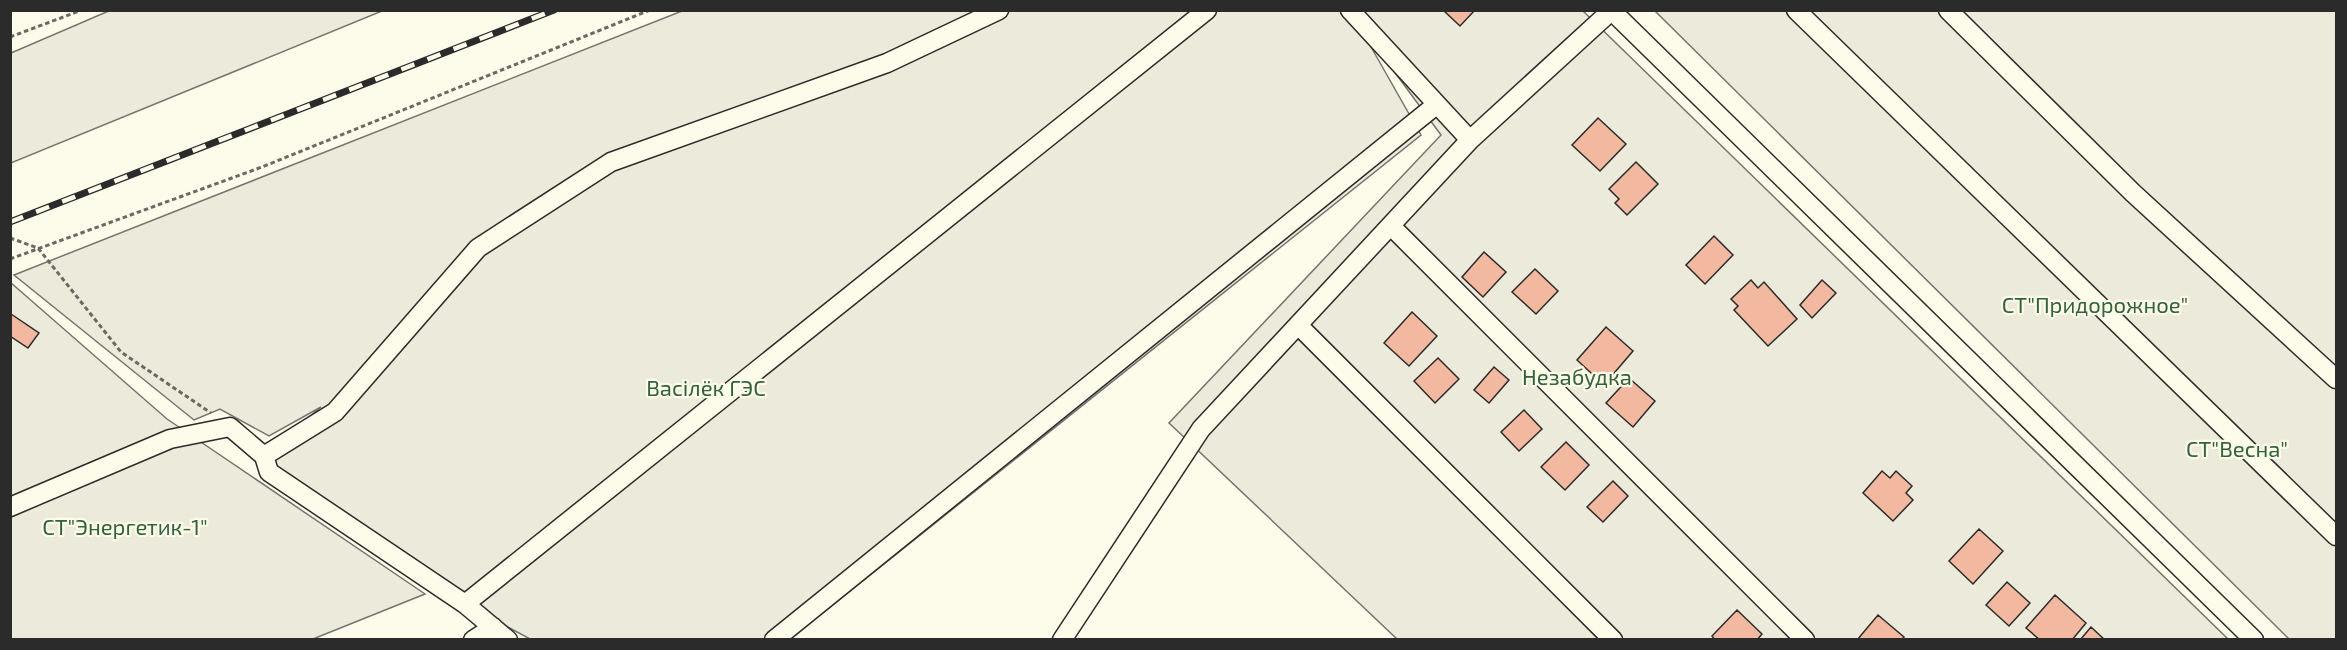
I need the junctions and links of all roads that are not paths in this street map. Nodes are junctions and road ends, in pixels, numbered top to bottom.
1 (999, 10) edge
2 (1208, 10) edge
3 (1350, 10) edge
4 (1796, 10) edge
5 (1948, 10) edge
6 (1611, 11) edge
7 (1436, 105) junction
8 (1470, 140) junction
9 (1391, 226) junction
10 (1299, 326) junction
11 (2337, 379) edge
12 (264, 456) junction
13 (10, 507) edge
14 (2337, 536) edge
15 (465, 604) junction
16 (493, 627) junction
17 (473, 639) edge
18 (508, 639) edge
19 (774, 639) edge
20 (1062, 639) edge
21 (1613, 639) edge
22 (1805, 639) edge
23 (2254, 639) edge

1 - 12 street
2 - 15 street
3 - 7 street
4 - 14 street
5 - 11 street
6 - 8 street
6 - 23 street
7 - 8 street
7 - 19 street
8 - 9 street
9 - 10 street
9 - 22 street
10 - 20 street
10 - 21 street
12 - 13 street
12 - 15 street
15 - 16 street
16 - 17 street
16 - 18 street

